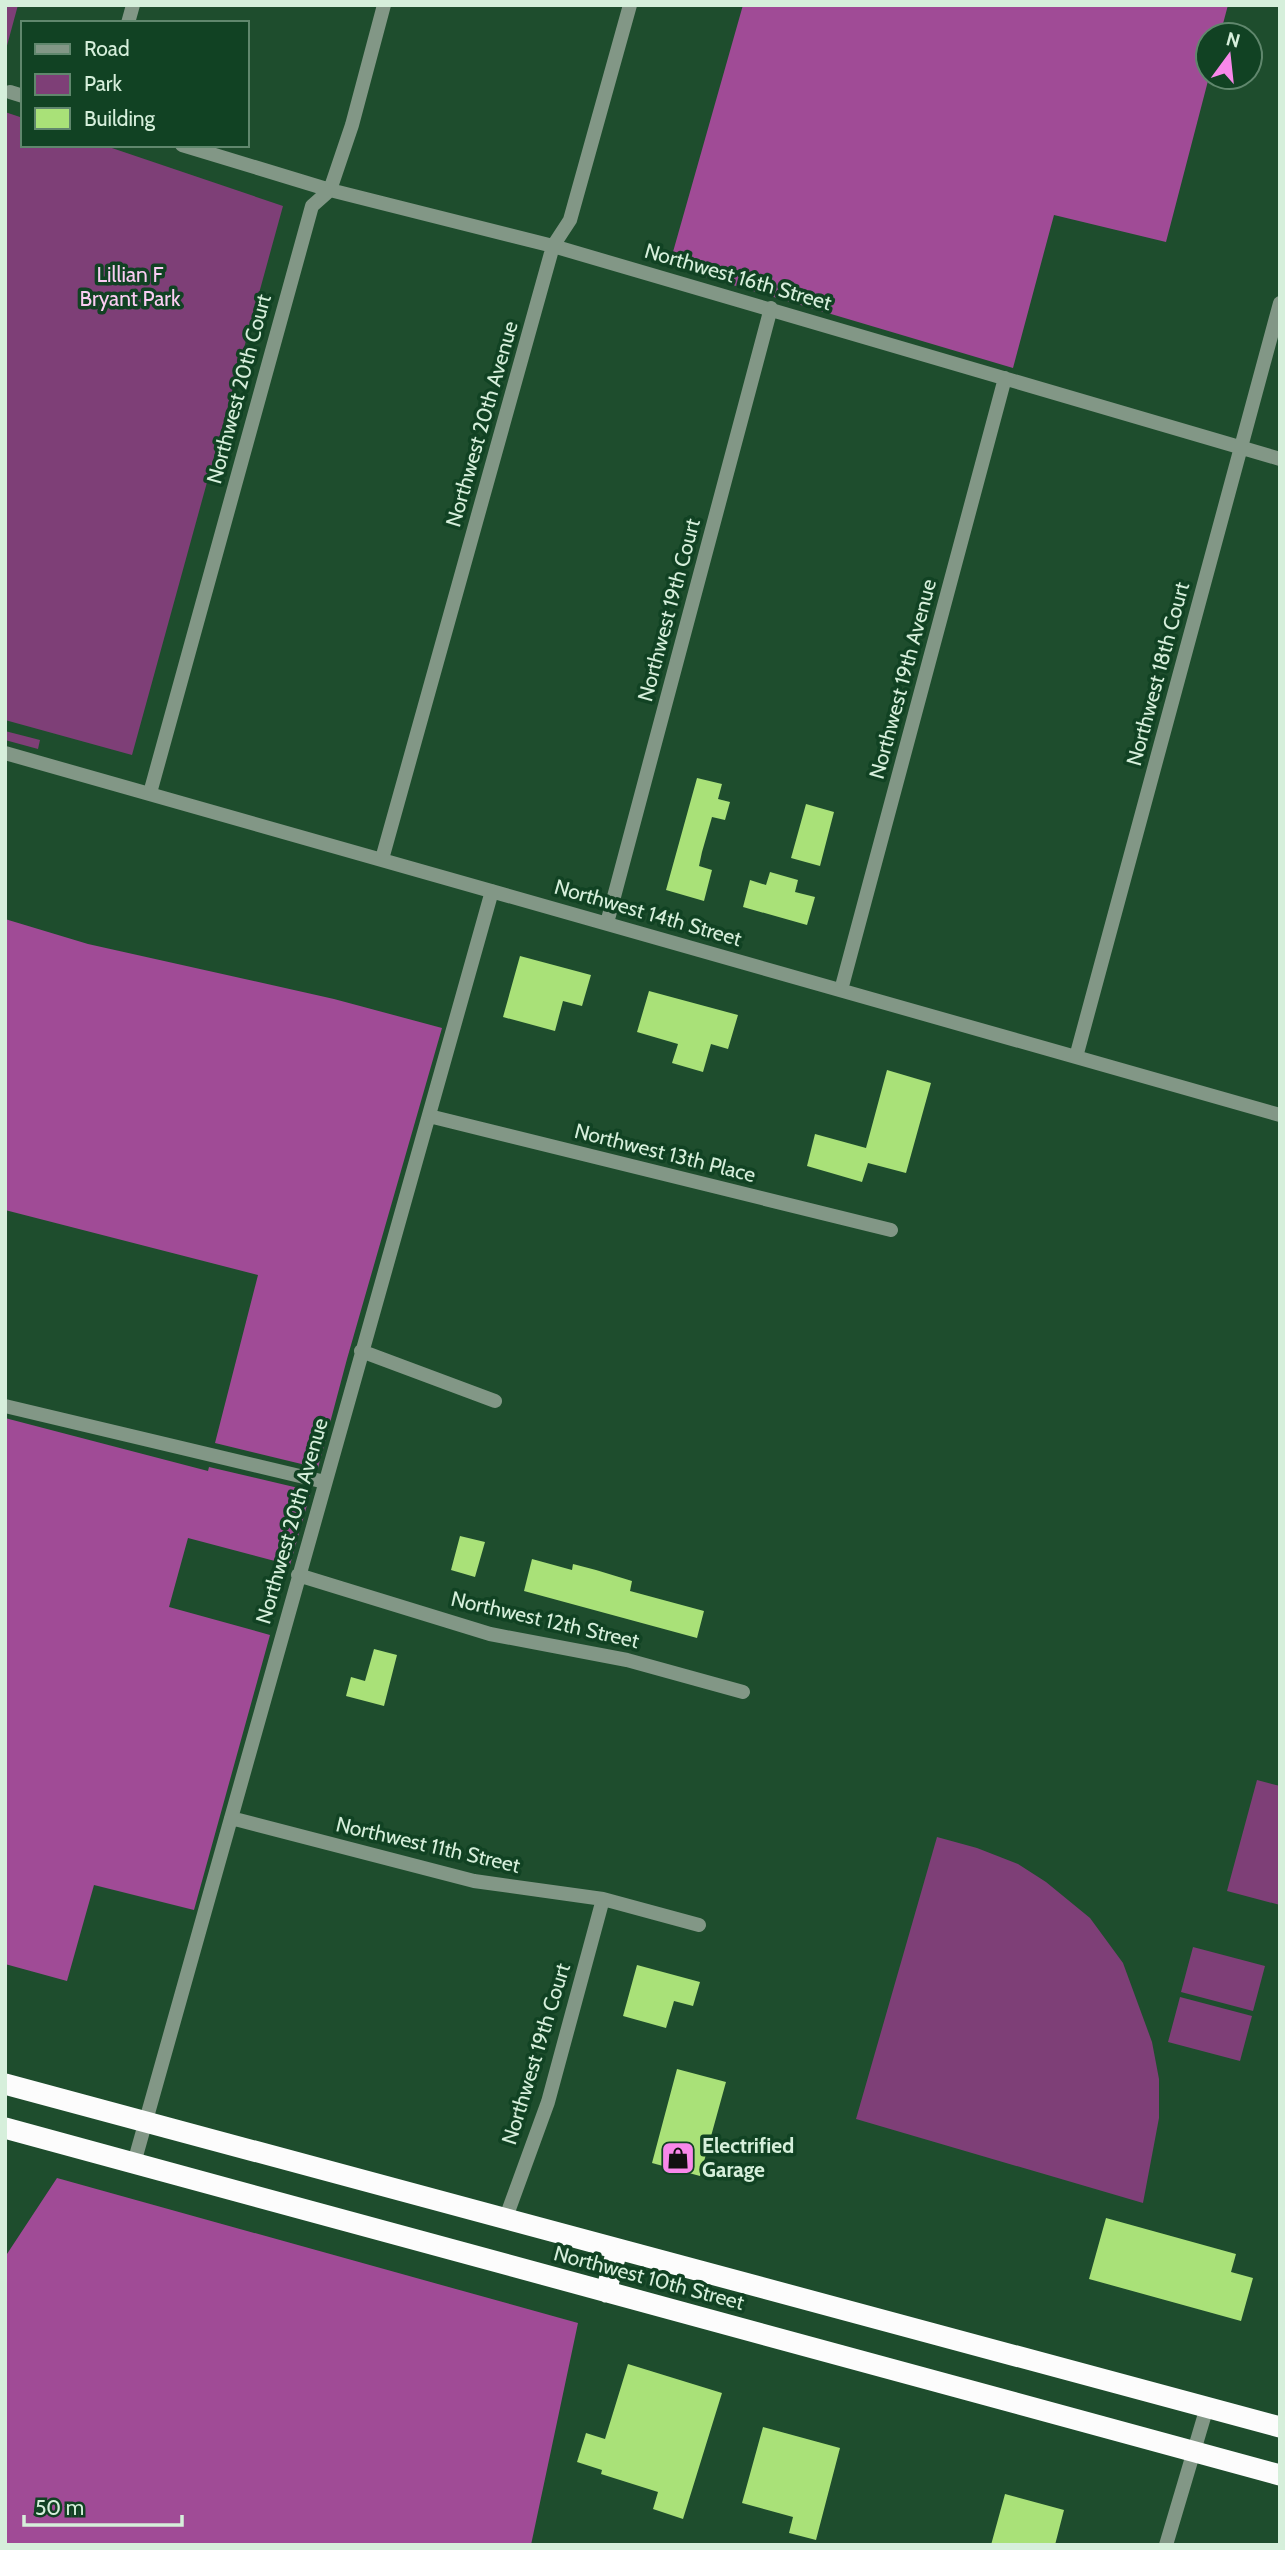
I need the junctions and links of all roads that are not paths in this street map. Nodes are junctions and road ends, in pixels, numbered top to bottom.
1 (384, 5) edge
2 (630, 5) edge
3 (189, 147) edge
4 (330, 190) junction
5 (553, 246) junction
6 (1280, 303) edge
7 (771, 308) junction
8 (1005, 378) junction
9 (1241, 449) junction
10 (1280, 459) edge
11 (5, 753) edge
12 (149, 793) junction
13 (382, 859) junction
14 (492, 891) junction
15 (607, 923) junction
16 (841, 990) junction
17 (1076, 1057) junction
18 (1280, 1115) edge
19 (429, 1116) junction
20 (891, 1230) dead end
21 (361, 1351) junction
22 (495, 1401) dead end
23 (5, 1406) edge
24 (325, 1482) junction
25 (298, 1575) junction
26 (743, 1692) dead end
27 (231, 1818) junction
28 (603, 1899) junction
29 (699, 1925) dead end
30 (5, 2084) edge
31 (144, 2123) junction
32 (5, 2128) edge
33 (134, 2163) junction
34 (505, 2220) junction
35 (617, 2250) junction
36 (606, 2292) junction
37 (1207, 2407) junction
38 (1280, 2427) edge
39 (1193, 2452) junction
40 (1280, 2475) edge
41 (1166, 2545) edge

1 - 4 street, Northwest 20th Court
2 - 5 street, Northwest 20th Avenue
3 - 4 street, Northwest 16th Street
4 - 5 street, Northwest 16th Street
4 - 12 street, Northwest 20th Court
5 - 7 street, Northwest 16th Street
5 - 13 street, Northwest 20th Avenue
6 - 9 street, Northwest 18th Court
7 - 8 street, Northwest 16th Street
7 - 15 street, Northwest 19th Court
8 - 9 street, Northwest 16th Street
8 - 16 street, Northwest 19th Avenue
9 - 10 street, Northwest 16th Street
9 - 17 street, Northwest 18th Court
11 - 12 street, Northwest 14th Street
12 - 13 street, Northwest 14th Street
13 - 14 street, Northwest 14th Street
14 - 15 street, Northwest 14th Street
14 - 19 street, Northwest 20th Avenue
15 - 16 street, Northwest 14th Street
16 - 17 street, Northwest 14th Street
17 - 18 street, Northwest 14th Street
19 - 20 street, Northwest 13th Place
19 - 21 street, Northwest 20th Avenue
21 - 22 street
21 - 24 street, Northwest 20th Avenue
23 - 24 street
24 - 25 street, Northwest 20th Avenue
25 - 26 street, Northwest 12th Street
25 - 27 street, Northwest 20th Avenue
27 - 28 street, Northwest 11th Street
27 - 31 street, Northwest 20th Avenue
28 - 29 street, Northwest 11th Street
28 - 34 street, Northwest 19th Court
30 - 31 highway, Northwest 10th Street
31 - 33 street, Northwest 20th Avenue
31 - 34 highway, Northwest 10th Street
32 - 33 highway, Northwest 10th Street
33 - 36 highway, Northwest 10th Street
34 - 35 highway, Northwest 10th Street
35 - 36 highway
35 - 37 highway, Northwest 10th Street
36 - 39 highway, Northwest 10th Street
37 - 38 highway, Northwest 10th Street
37 - 39 street
39 - 40 highway, Northwest 10th Street
39 - 41 street

